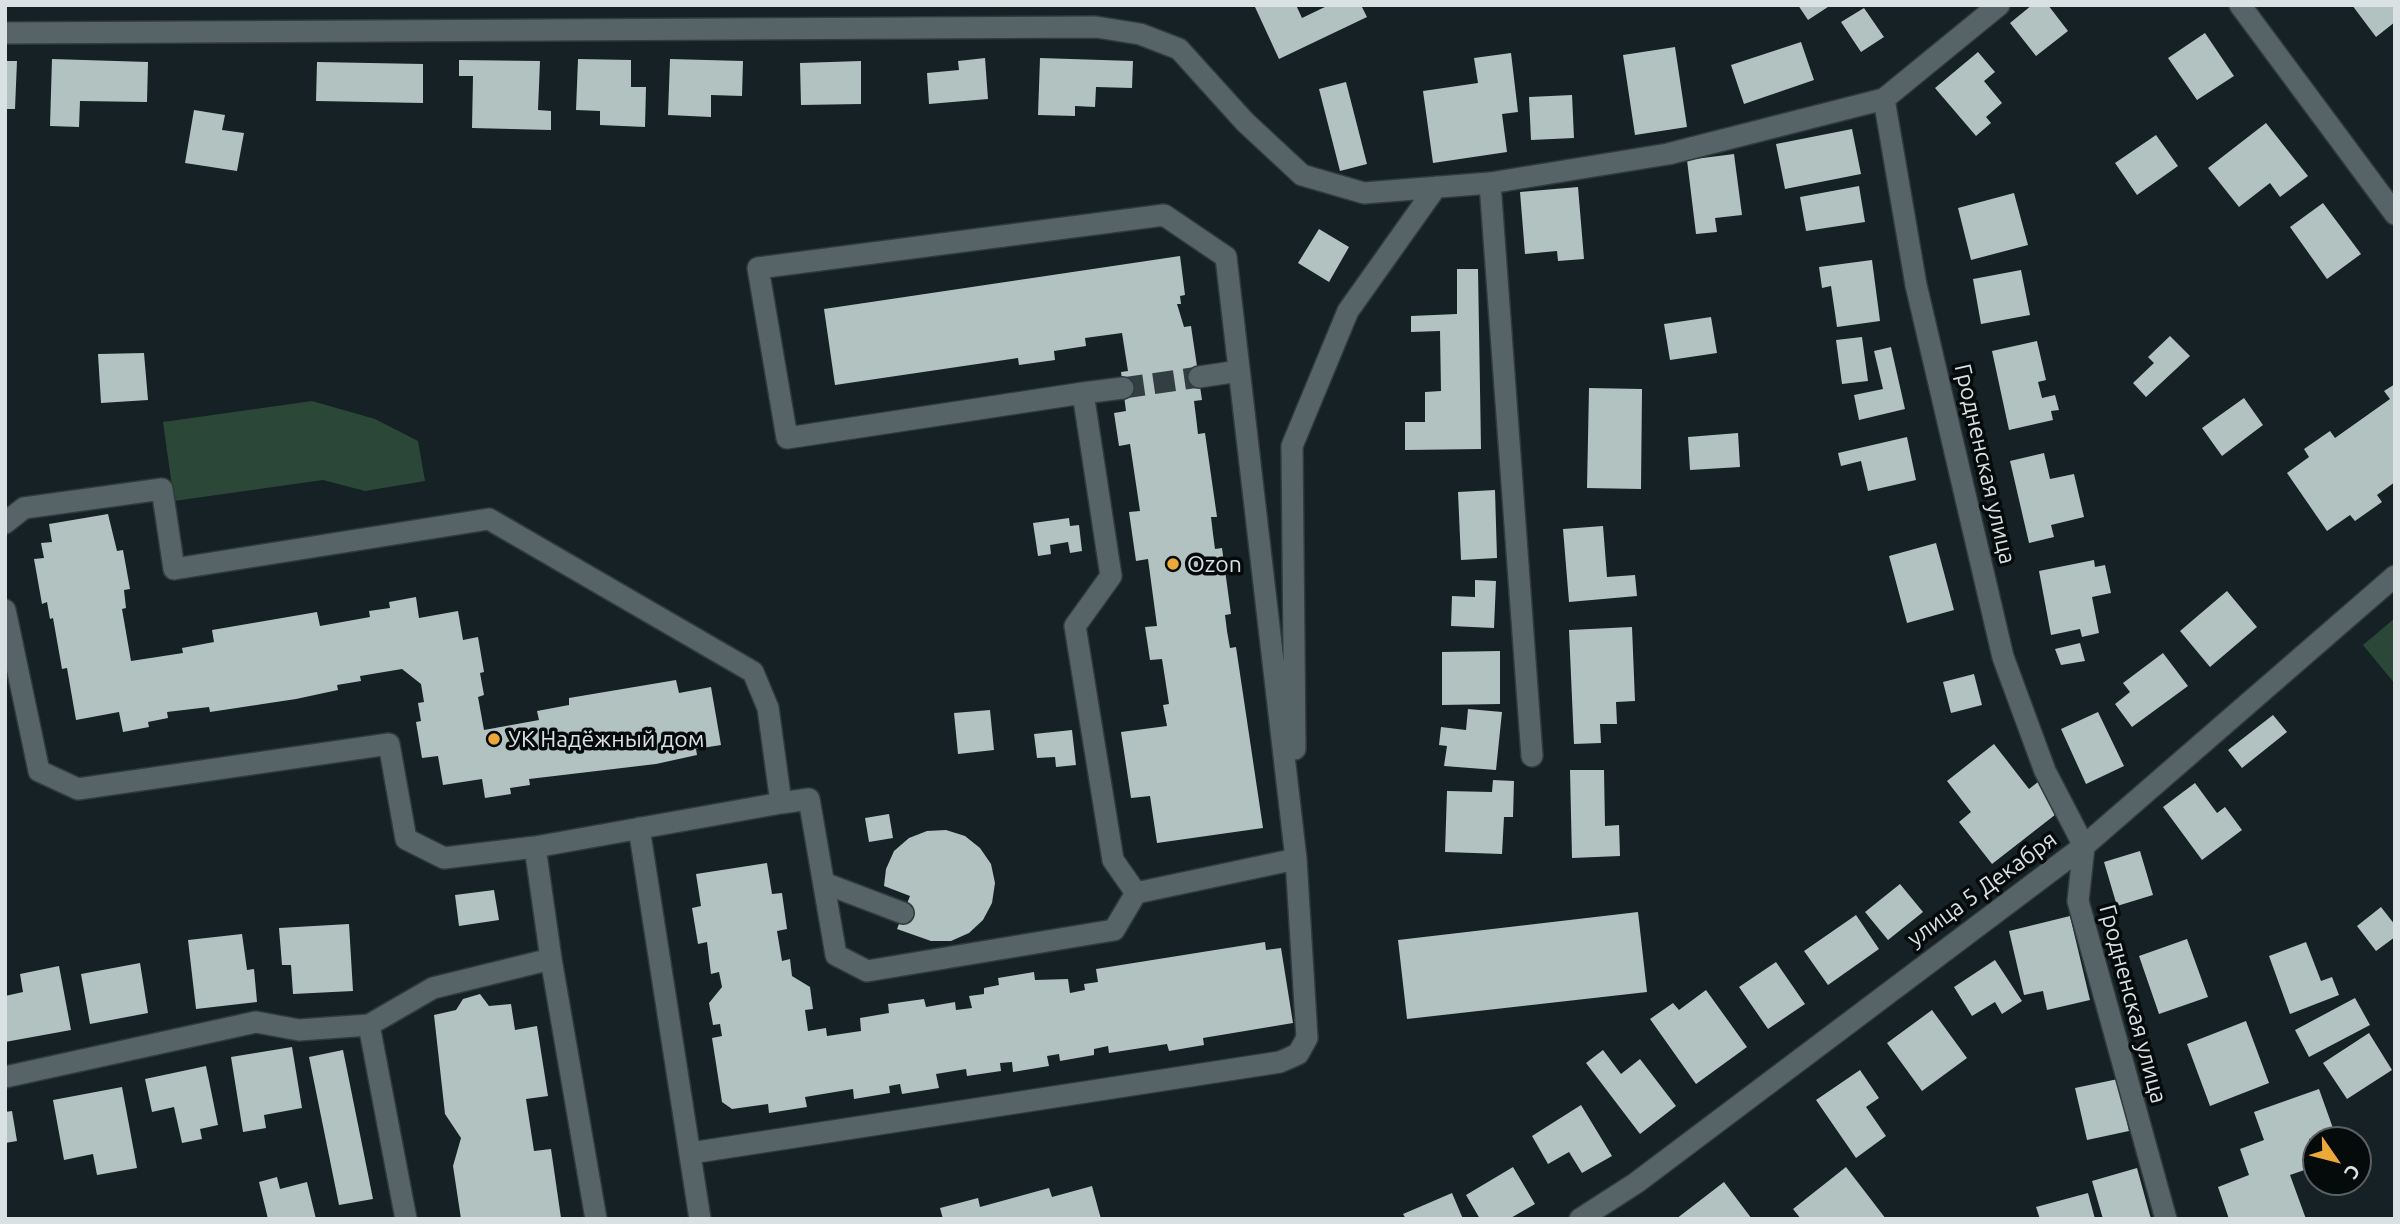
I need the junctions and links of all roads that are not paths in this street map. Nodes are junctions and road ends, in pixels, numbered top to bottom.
1 (1999, 5) edge
2 (2240, 5) edge
3 (5, 33) edge
4 (1884, 99) junction
5 (1490, 183) junction
6 (1436, 187) junction
7 (2395, 214) edge
8 (1239, 371) junction
9 (1199, 377) tunnel mouth
10 (1123, 388) tunnel mouth
11 (1083, 393) junction
12 (5, 523) edge
13 (2395, 576) edge
14 (5, 610) edge
15 (1532, 756) dead end
16 (780, 803) junction
17 (639, 828) junction
18 (2084, 846) junction
19 (535, 847) junction
20 (1296, 859) junction
21 (824, 883) junction
22 (1136, 893) junction
23 (903, 913) dead end
24 (551, 959) junction
25 (369, 1025) junction
26 (5, 1077) edge
27 (691, 1153) junction
28 (406, 1219) edge
29 (596, 1219) edge
30 (700, 1219) edge
31 (1580, 1219) edge
32 (2166, 1219) edge

1 - 4 street
2 - 7 street
3 - 6 street
4 - 5 street
4 - 18 street, Гродненская улица
5 - 6 street
5 - 15 street
6 - 20 street
8 - 9 street
8 - 11 street
8 - 20 street
10 - 11 street
11 - 22 street
12 - 16 street
13 - 18 street, улица 5 Декабря
14 - 19 street
16 - 17 street
16 - 21 street
17 - 19 street
17 - 27 street
18 - 31 street, улица 5 Декабря
18 - 32 street, Гродненская улица
19 - 24 street
20 - 22 street
20 - 27 street
21 - 22 street
21 - 23 street
24 - 25 street
24 - 29 street
25 - 26 street
25 - 28 street
27 - 30 street

